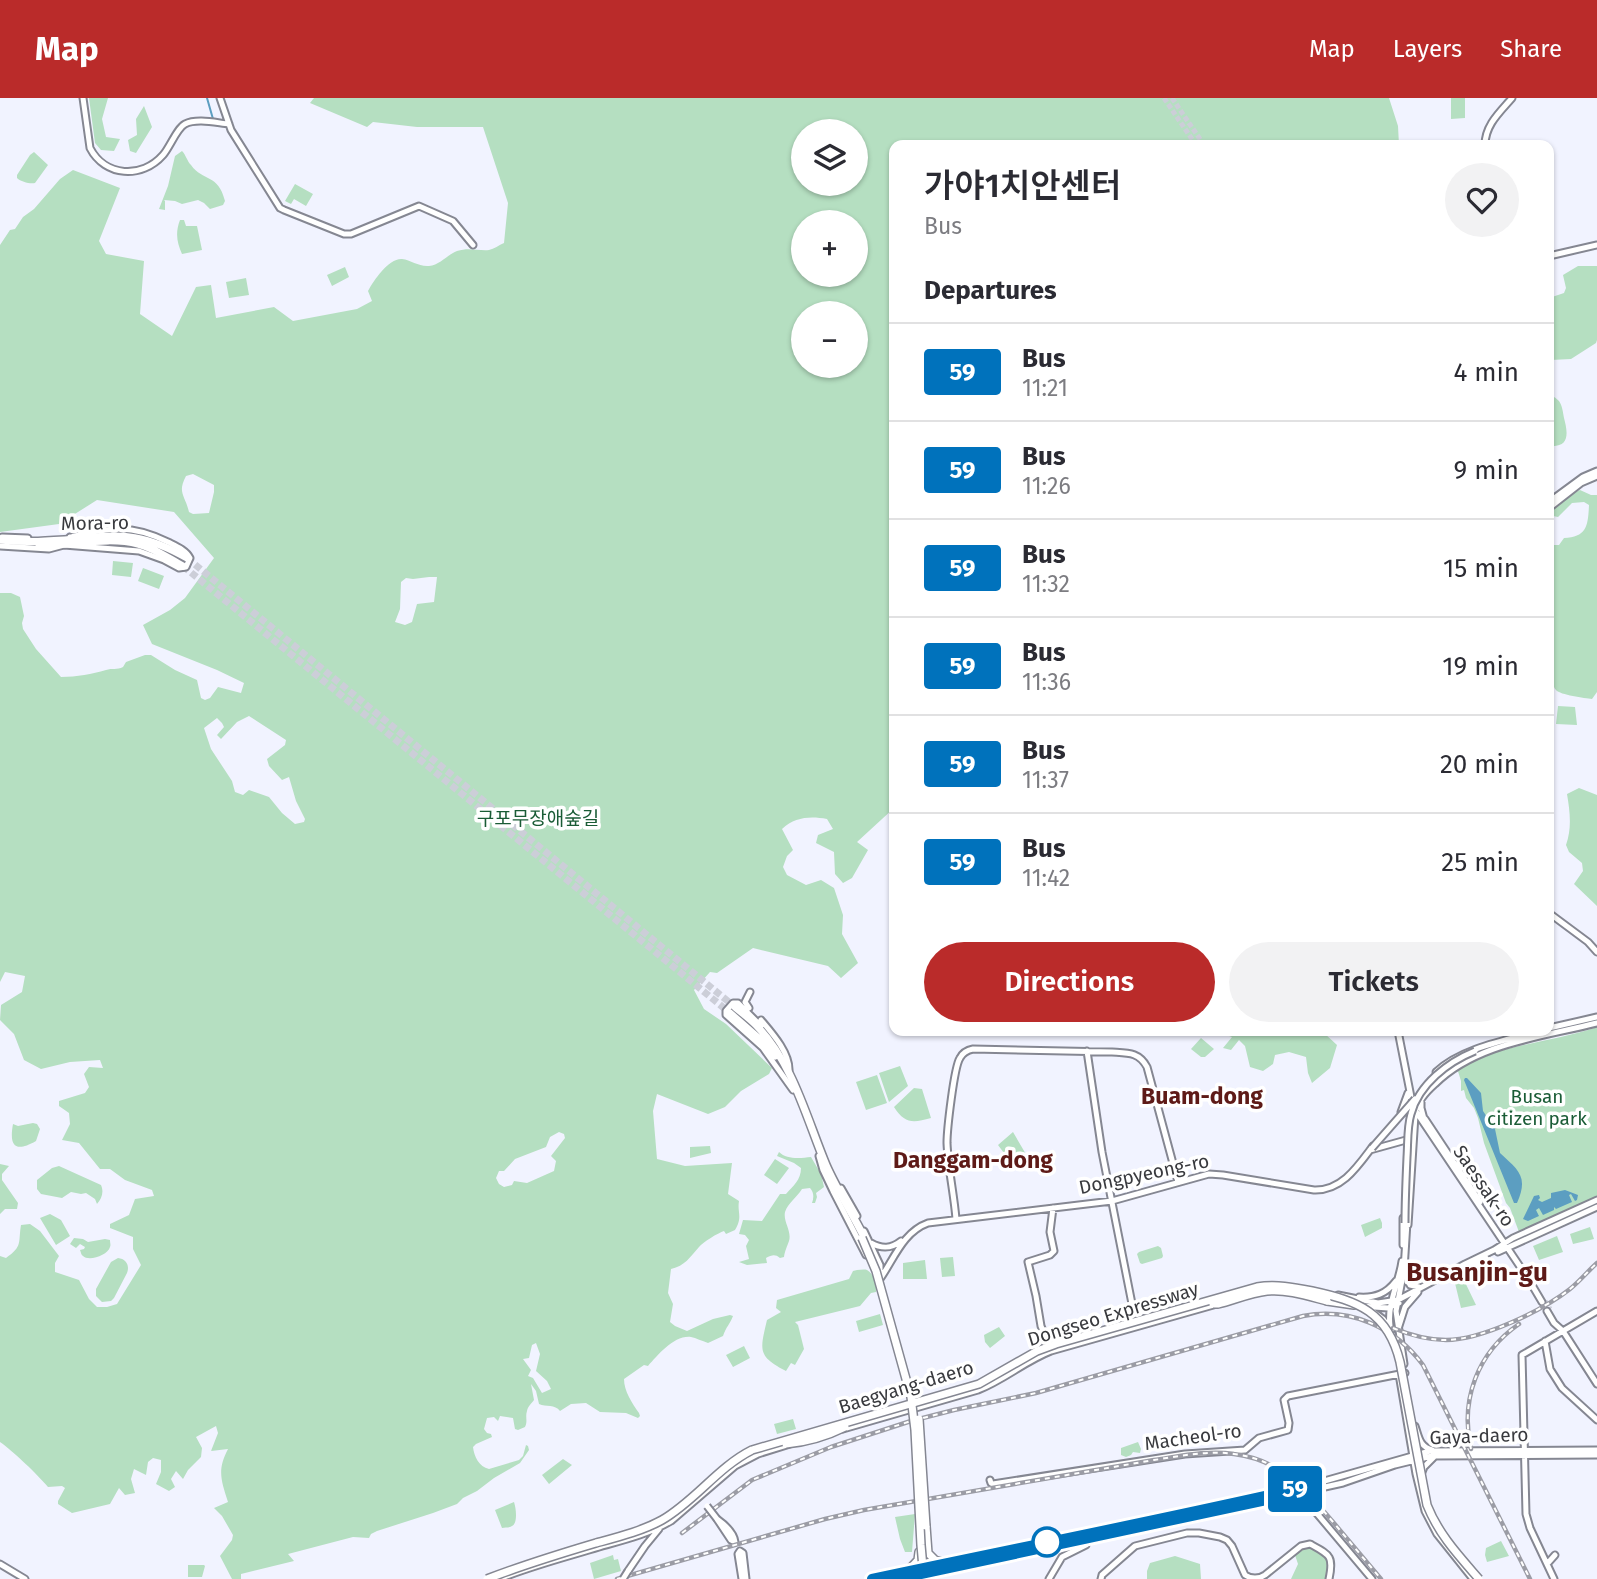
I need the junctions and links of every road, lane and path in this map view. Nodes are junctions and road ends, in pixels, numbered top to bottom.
1 (83, 98) edge
2 (220, 98) edge
3 (1512, 98) edge
4 (225, 113) junction
5 (215, 123) junction
6 (229, 124) junction
7 (1485, 140) edge
8 (1597, 245) edge
9 (473, 246) dead end
10 (1554, 255) edge
11 (1597, 474) edge
12 (1554, 498) edge
13 (1554, 504) edge
14 (56, 540) junction
15 (0, 541) edge
16 (64, 545) junction
17 (1554, 917) edge
18 (1597, 952) edge
19 (750, 992) dead end
20 (735, 1008) junction
21 (1597, 1017) edge
22 (1597, 1023) edge
23 (1554, 1027) edge
24 (1554, 1030) edge
25 (1399, 1036) edge
26 (1522, 1036) edge
27 (1530, 1036) edge
28 (1516, 1041) junction
29 (1087, 1051) junction
30 (1476, 1052) junction
31 (789, 1071) junction
32 (794, 1087) junction
33 (1409, 1088) junction
34 (1422, 1093) junction
35 (1414, 1105) junction
36 (1401, 1112) junction
37 (1424, 1119) junction
38 (1406, 1140) junction
39 (1371, 1149) junction
40 (821, 1156) junction
41 (1178, 1182) junction
42 (1597, 1200) edge
43 (1112, 1201) junction
44 (1597, 1207) edge
45 (1053, 1208) junction
46 (956, 1219) junction
47 (968, 1219) junction
48 (1406, 1222) junction
49 (921, 1227) junction
50 (864, 1237) junction
51 (906, 1237) junction
52 (1499, 1238) junction
53 (897, 1245) junction
54 (1404, 1245) junction
55 (1507, 1245) junction
56 (1495, 1251) junction
57 (1514, 1258) junction
58 (1402, 1271) junction
59 (880, 1279) junction
60 (1420, 1290) junction
61 (1341, 1295) junction
62 (1221, 1299) junction
63 (1394, 1303) junction
64 (1213, 1304) junction
65 (1366, 1307) junction
66 (1188, 1308) junction
67 (1548, 1310) tunnel mouth
68 (1597, 1311) edge
69 (1133, 1312) junction
70 (1146, 1319) junction
71 (1041, 1320) junction
72 (1136, 1324) junction
73 (1125, 1325) junction
74 (1561, 1329) junction
75 (1394, 1330) junction
76 (1545, 1341) junction
77 (1060, 1342) junction
78 (1044, 1347) junction
79 (1402, 1374) junction
80 (1597, 1384) edge
81 (929, 1402) junction
82 (912, 1408) junction
83 (1597, 1419) edge
84 (848, 1424) junction
85 (1414, 1425) junction
86 (1410, 1437) junction
87 (778, 1444) junction
88 (1597, 1450) edge
89 (1439, 1453) junction
90 (1524, 1453) junction
91 (1597, 1455) edge
92 (1417, 1457) junction
93 (1404, 1458) junction
94 (1395, 1465) junction
95 (1419, 1473) junction
96 (718, 1476) junction
97 (990, 1480) dead end
98 (1312, 1489) junction
99 (1300, 1496) junction
100 (699, 1497) junction
101 (669, 1514) junction
102 (717, 1519) junction
103 (656, 1528) junction
104 (639, 1535) junction
105 (1088, 1537) junction
106 (734, 1541) junction
107 (645, 1546) junction
108 (1555, 1555) dead end
109 (948, 1564) junction
110 (1547, 1564) junction
111 (0, 1566) edge
112 (907, 1572) junction
113 (625, 1576) edge
114 (744, 1578) edge
115 (19, 1579) edge
116 (25, 1579) edge
117 (486, 1579) edge
118 (493, 1579) edge
119 (499, 1579) edge
120 (872, 1579) edge
121 (897, 1579) edge
122 (926, 1579) edge
123 (1049, 1579) edge
124 (1101, 1579) edge
125 (1329, 1579) edge
126 (1372, 1579) edge
127 (1477, 1579) edge
128 (1554, 1579) edge

1 - 5 main road
2 - 4 main road
3 - 7 main road
4 - 5 main road
4 - 6 main road
5 - 6 main road
6 - 9 main road
8 - 10 main road
11 - 12 main road
11 - 13 main road
14 - 15 highway, Mora-ro
14 - 16 highway, Mora-ro
14 - 16 main road
15 - 16 highway, Mora-ro
17 - 18 main road
19 - 31 main road
20 - 31 main road
20 - 32 highway
20 - 32 main road
21 - 23 main road
22 - 24 main road
25 - 33 main road, Saessak-ro
26 - 28 main road
27 - 28 main road
28 - 30 main road
28 - 34 main road
29 - 41 main road
29 - 43 main road
29 - 46 main road
30 - 34 main road, bridge
30 - 48 main road, bridge
31 - 32 main road
32 - 40 highway
33 - 34 main road
33 - 35 main road, Saessak-ro
33 - 36 main road
34 - 35 main road
34 - 37 main road
34 - 39 main road, bridge
34 - 48 main road, bridge
35 - 36 main road, Dongpyeong-ro
35 - 37 main road, Saessak-ro
35 - 38 main road
35 - 39 main road
35 - 52 main road, Saessak-ro
35 - 54 main road
36 - 39 main road, Dongpyeong-ro
37 - 55 main road, Saessak-ro
38 - 39 main road
38 - 54 main road
39 - 41 main road, Dongpyeong-ro
40 - 50 highway
40 - 59 main road
41 - 43 main road, Dongpyeong-ro
42 - 55 main road
43 - 45 main road, Dongpyeong-ro
43 - 69 main road
44 - 55 main road
45 - 47 main road, Dongpyeong-ro
45 - 71 main road
46 - 47 main road, Dongpyeong-ro
46 - 49 main road, Dongpyeong-ro
47 - 49 main road, Dongpyeong-ro
48 - 54 main road
49 - 51 main road, Dongpyeong-ro
50 - 53 main road
50 - 59 main road
50 - 82 highway, bridge
51 - 53 main road
51 - 59 main road, Dongpyeong-ro
52 - 55 main road, Saessak-ro
52 - 56 main road
53 - 59 main road
54 - 58 main road
55 - 56 main road
55 - 57 main road, Saessak-ro
55 - 57 main road, Saessak-ro
56 - 57 main road
56 - 60 main road
58 - 60 main road
58 - 61 main road
58 - 63 main road
59 - 82 main road
60 - 63 main road
60 - 75 main road
61 - 62 main road, Baegyang-daero
61 - 63 main road, Baegyang-daero
61 - 66 highway, bridge
62 - 65 main road, Baegyang-daero
62 - 70 main road, Baegyang-daero
62 - 72 main road, Baegyang-daero
63 - 65 main road, Baegyang-daero
63 - 75 main road
64 - 65 highway, bridge
64 - 84 highway, Dongseo Expressway, bridge
64 - 127 highway, Dongseo Expressway, bridge
65 - 75 main road
66 - 84 highway, Dongseo Expressway, bridge
66 - 127 highway, Dongseo Expressway, bridge
67 - 74 main road
68 - 74 main road
69 - 70 main road
69 - 72 main road
69 - 73 main road
70 - 72 main road, Baegyang-daero
71 - 77 main road
71 - 78 main road
72 - 73 main road, Baegyang-daero
72 - 81 main road, Baegyang-daero
73 - 77 main road, Baegyang-daero
74 - 76 main road
74 - 80 main road
75 - 79 main road
76 - 83 main road
76 - 90 main road
77 - 78 main road, Baegyang-daero
78 - 81 main road, Baegyang-daero
79 - 85 main road
79 - 86 main road
79 - 97 main road, Macheol-ro
81 - 82 main road, Baegyang-daero
82 - 96 main road, Baegyang-daero
82 - 109 highway, bridge
82 - 112 highway, bridge
82 - 122 highway, bridge
84 - 87 highway, Dongseo Expressway, bridge
85 - 89 main road
85 - 92 main road
86 - 92 main road
86 - 93 main road
87 - 117 highway, Dongseo Expressway, bridge
87 - 118 highway, Dongseo Expressway, bridge
88 - 90 main road, Gaya-daero
89 - 90 main road, Gaya-daero
89 - 90 main road, Gaya-daero
89 - 92 main road, Gaya-daero
89 - 95 main road
90 - 91 main road, Gaya-daero
90 - 110 main road
92 - 93 main road, Gaya-daero
92 - 94 main road, Gaya-daero
92 - 95 main road
93 - 98 main road, Gaya-daero
94 - 95 main road
94 - 98 main road, Gaya-daero
95 - 127 main road
96 - 100 main road, Baegyang-daero
96 - 101 main road, Baegyang-daero
98 - 99 main road, Gaya-daero
98 - 99 main road
99 - 105 main road, Gaya-daero
99 - 105 main road, Gaya-daero
99 - 126 main road
100 - 102 main road, bridge
100 - 103 main road, Baegyang-daero
101 - 103 main road, Baegyang-daero
101 - 103 main road
102 - 106 main road
102 - 106 main road
103 - 104 main road, Baegyang-daero
103 - 107 main road
103 - 117 main road, Baegyang-daero
104 - 107 main road
104 - 119 main road, Baegyang-daero
105 - 109 main road, Gaya-daero
105 - 123 main road
106 - 114 main road
107 - 113 main road
108 - 110 main road
109 - 112 main road, Gaya-daero
109 - 121 main road, Gaya-daero
110 - 128 main road
111 - 115 main road
111 - 116 main road
112 - 120 main road, Gaya-daero
124 - 125 main road

